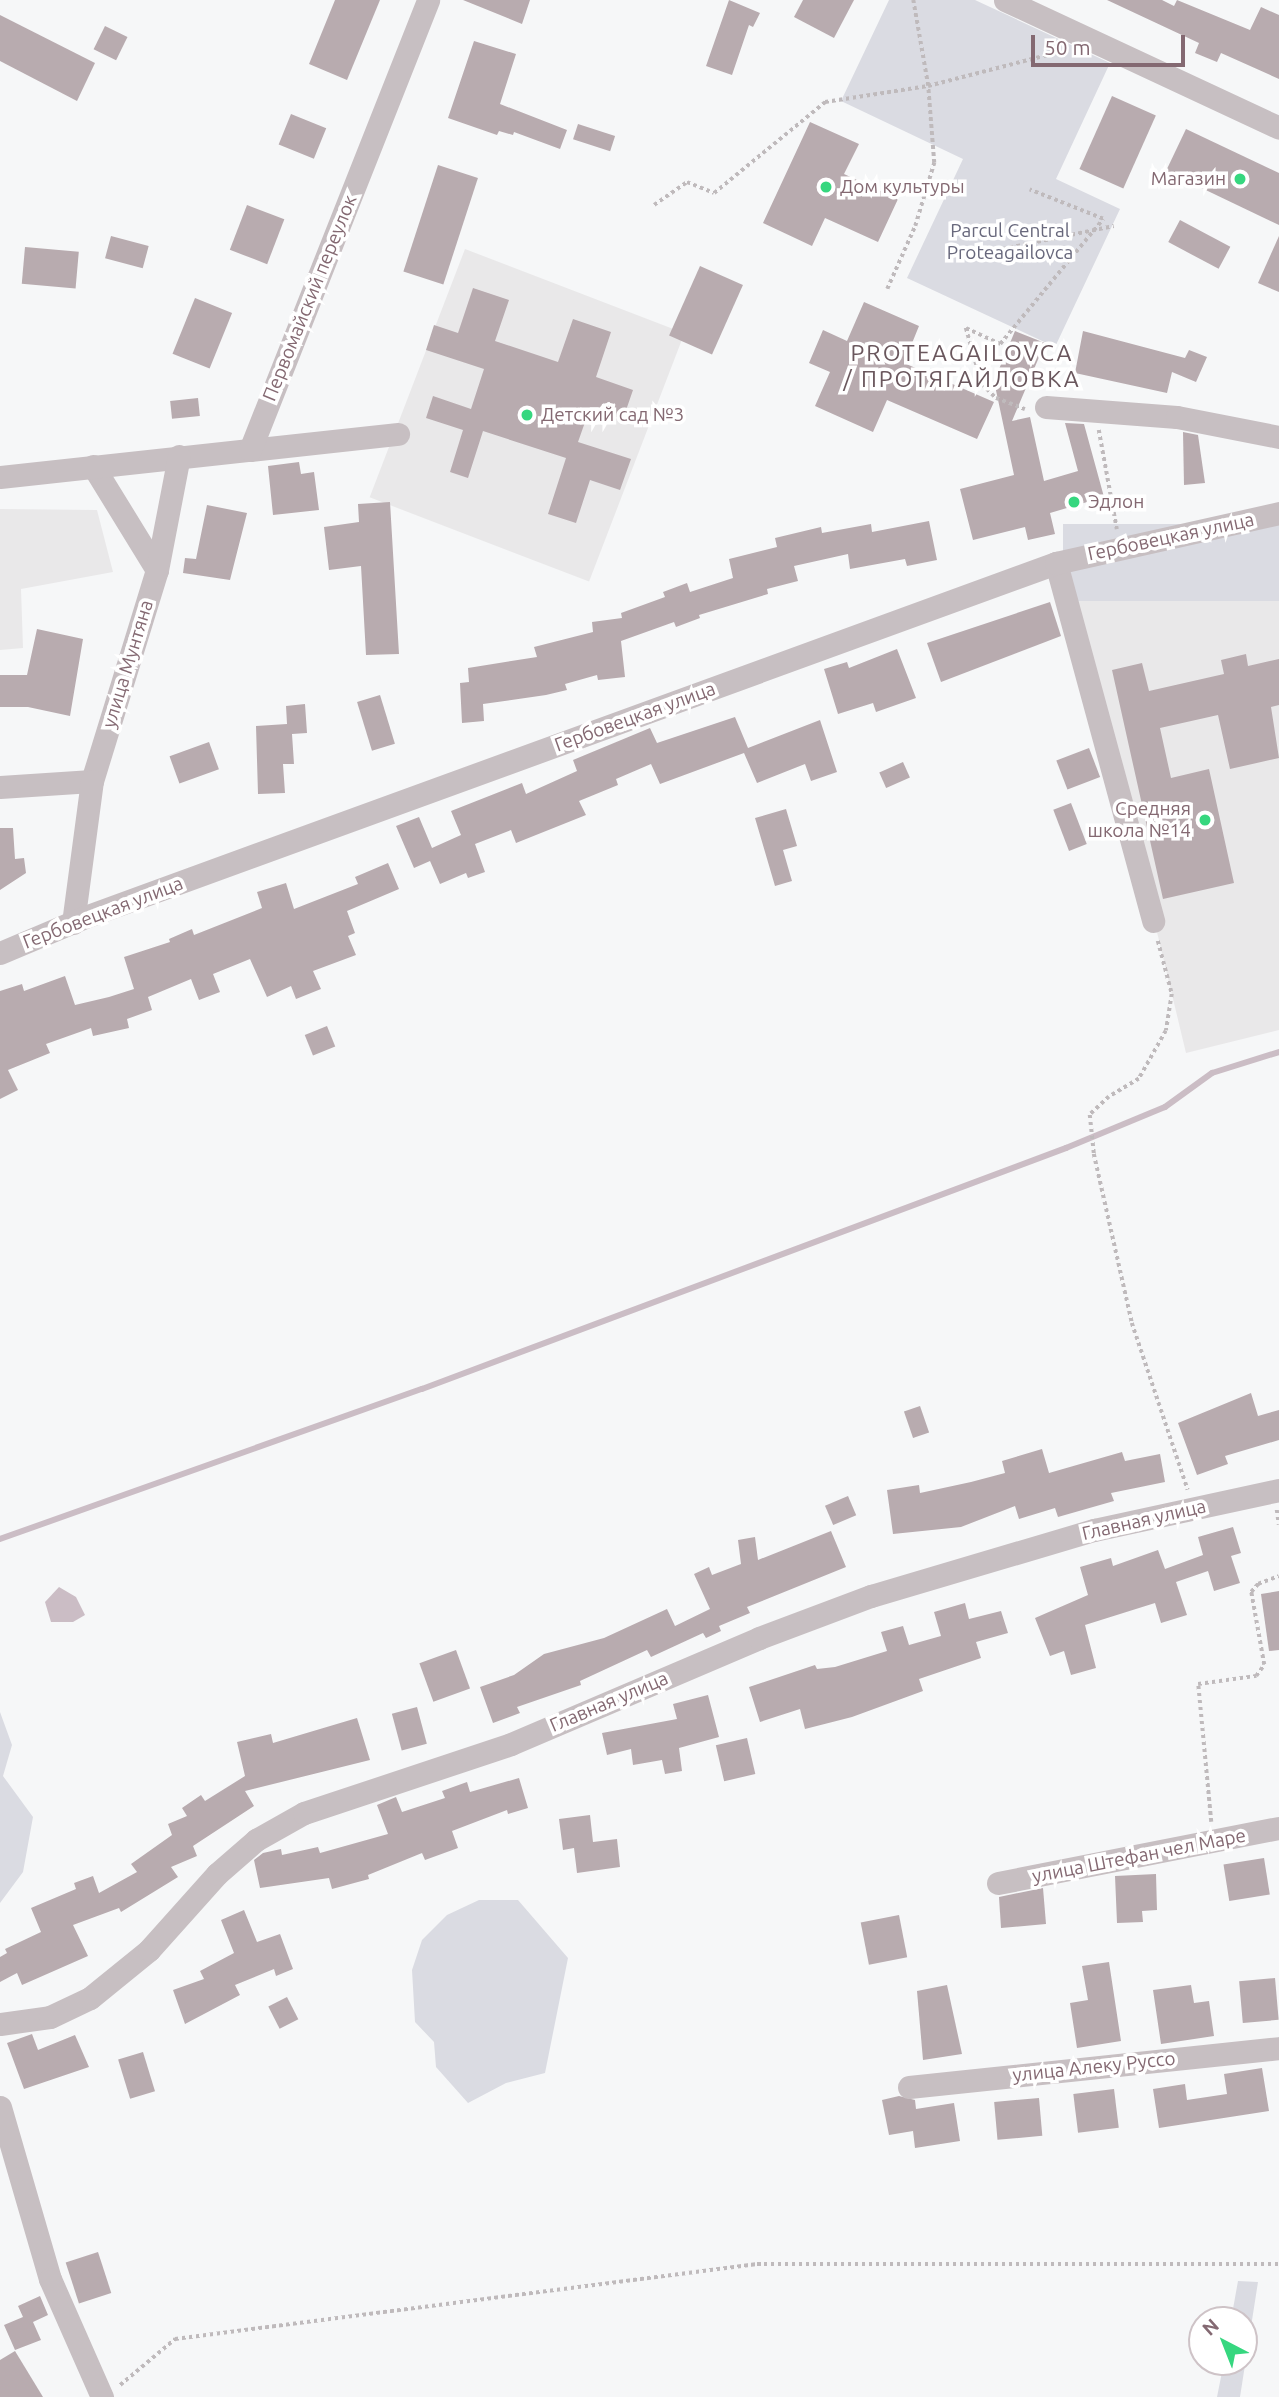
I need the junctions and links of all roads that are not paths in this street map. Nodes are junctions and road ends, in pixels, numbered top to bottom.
1 (428, 0) edge
2 (1006, 0) edge
3 (1279, 128) edge
4 (1046, 407) road end
5 (398, 434) dead end
6 (1279, 437) edge
7 (250, 450) junction
8 (179, 456) junction
9 (93, 466) junction
10 (0, 477) edge
11 (1279, 513) edge
12 (1056, 563) junction
13 (157, 570) junction
14 (92, 781) junction
15 (0, 788) edge
16 (1153, 921) road end
17 (73, 923) junction
18 (0, 953) edge
19 (1279, 1490) edge
20 (1279, 1828) edge
21 (998, 1883) dead end
22 (0, 2024) edge
23 (1279, 2048) edge
24 (909, 2087) dead end
25 (0, 2107) edge
26 (109, 2393) edge

1 - 7 street, Первомайский переулок
2 - 3 street
4 - 6 street
5 - 7 street
7 - 8 street
8 - 9 street
8 - 13 street, улица Мунтяна
9 - 10 street
9 - 13 street
11 - 12 street, Гербовецкая улица
12 - 16 street
12 - 17 street, Гербовецкая улица
13 - 14 street, улица Мунтяна
14 - 15 street
14 - 17 street, улица Мунтяна
17 - 18 street, Гербовецкая улица
19 - 22 street, Главная улица
20 - 21 street, улица Штефан чел Маре
23 - 24 street, улица Алеку Руссо
25 - 26 street

